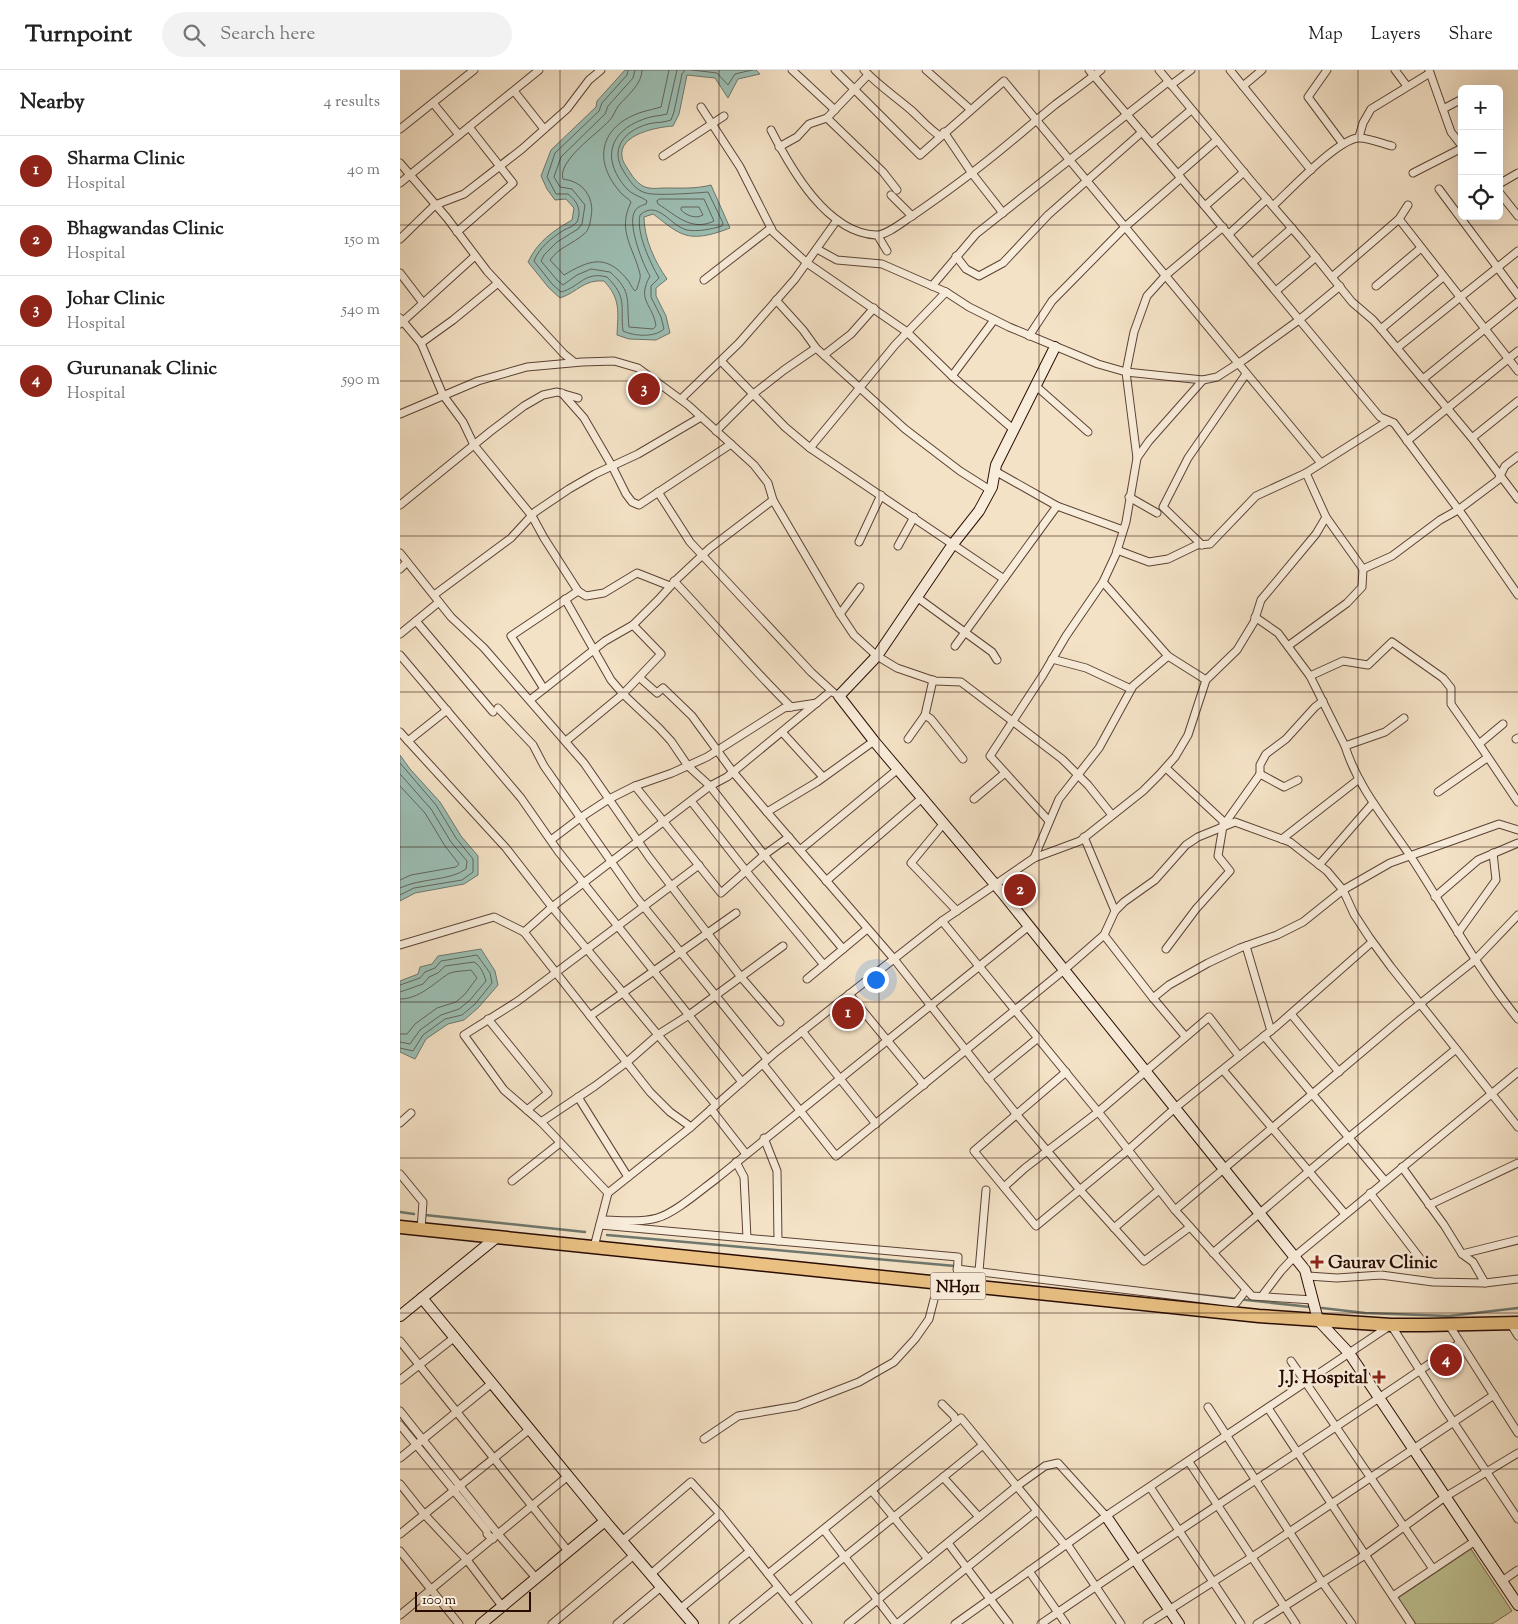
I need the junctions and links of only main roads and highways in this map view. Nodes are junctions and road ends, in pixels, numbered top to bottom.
1 (400, 1227) edge
2 (1514, 1323) edge

1 - 2 highway, NH911

